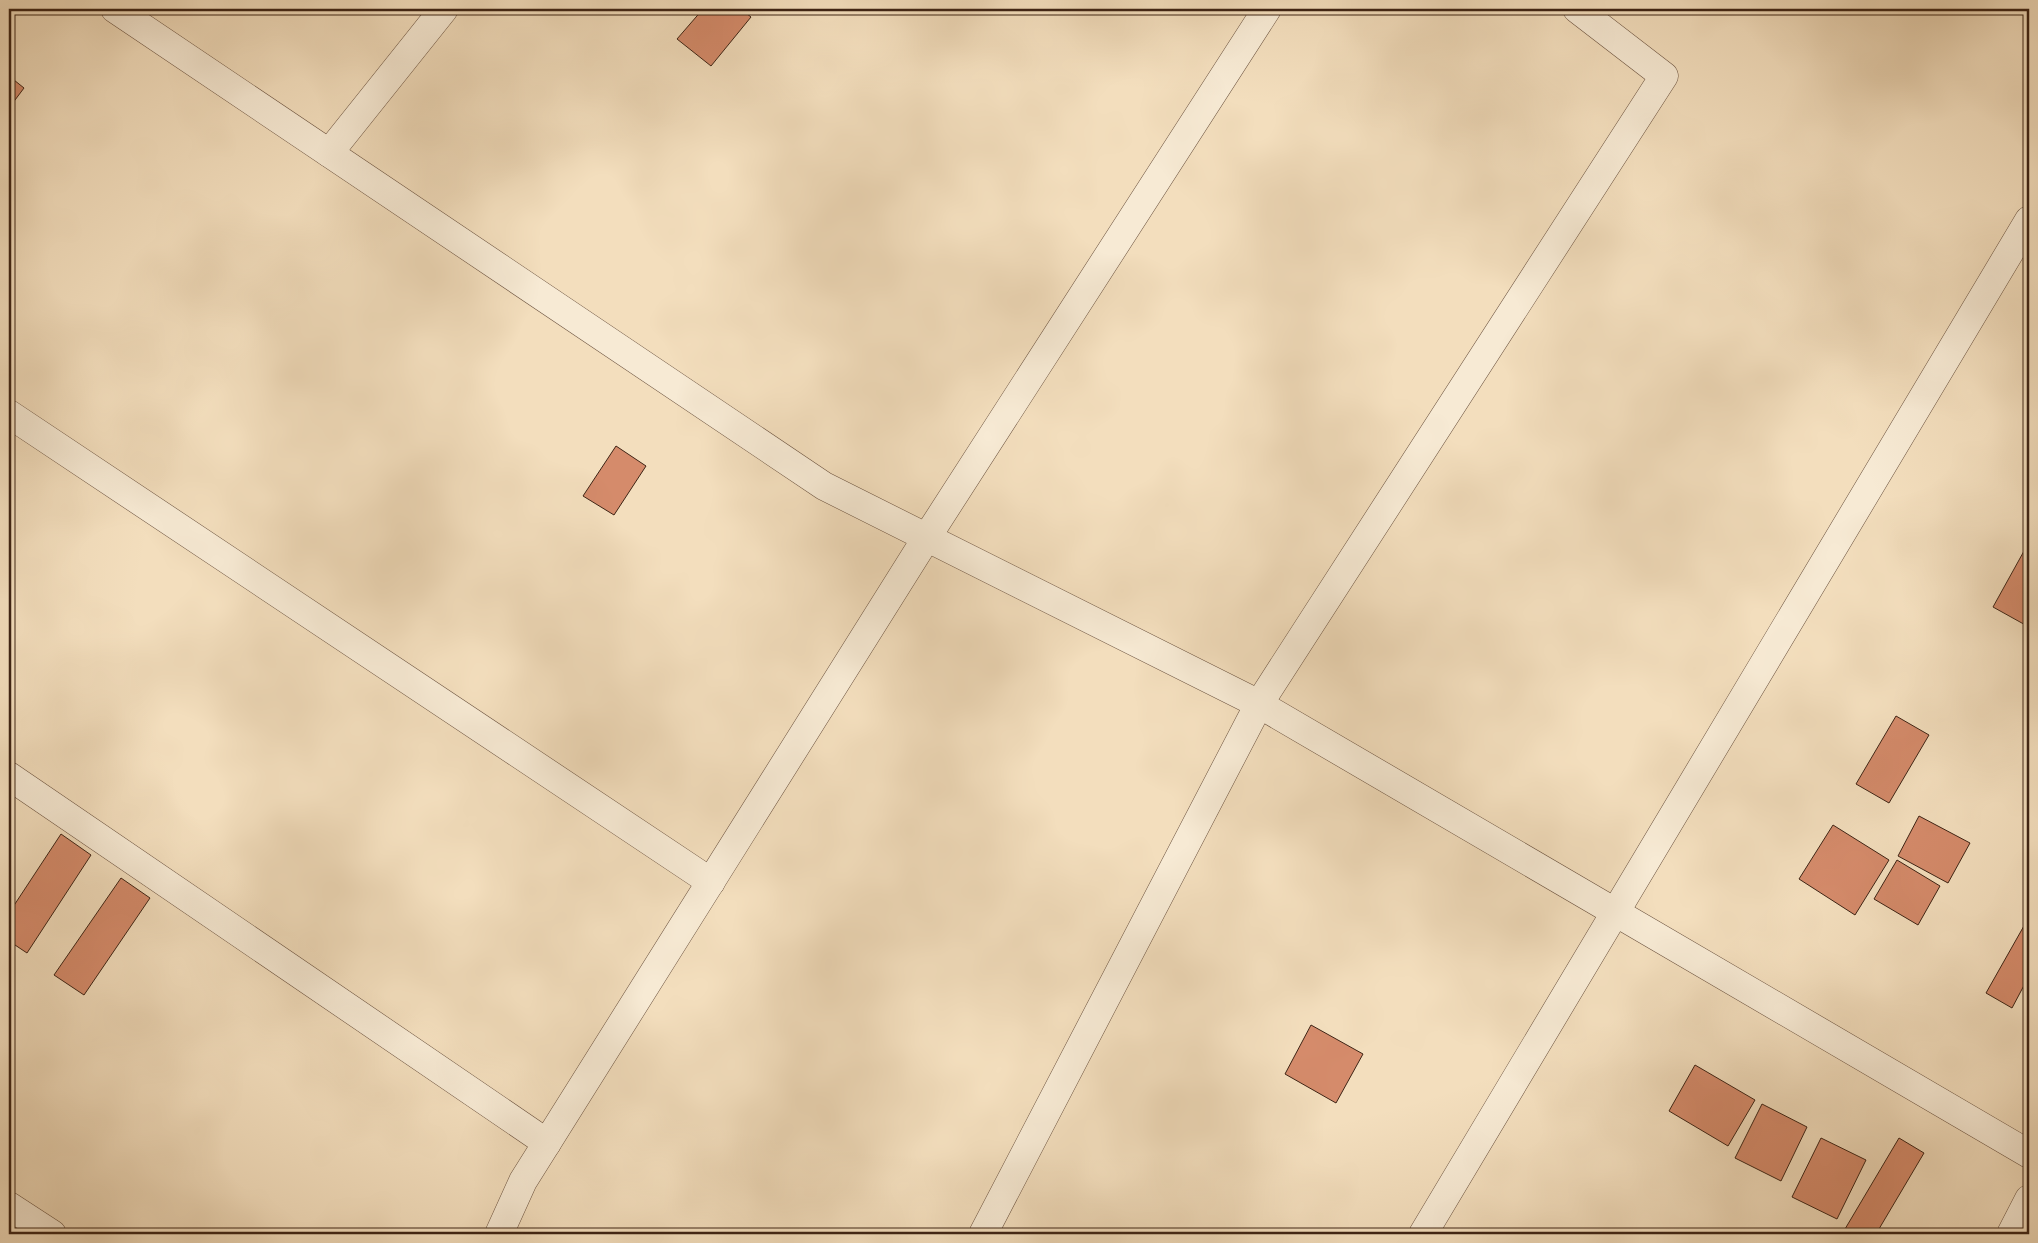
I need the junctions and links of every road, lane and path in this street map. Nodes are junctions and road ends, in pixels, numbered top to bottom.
1 (115, 9) edge
2 (444, 9) edge
3 (1268, 9) edge
4 (1577, 9) edge
5 (330, 153) junction
6 (2029, 220) edge
7 (9, 414) edge
8 (927, 537) junction
9 (1260, 704) junction
10 (9, 776) edge
11 (710, 882) junction
12 (1615, 912) junction
13 (547, 1143) junction
14 (2029, 1154) edge
15 (2029, 1199) edge
16 (9, 1206) edge
17 (52, 1234) edge
18 (499, 1234) edge
19 (983, 1234) edge
20 (1423, 1234) edge
21 (2011, 1234) edge

1 - 5 street
2 - 5 street
3 - 8 street
4 - 9 street
5 - 8 street
6 - 12 street
7 - 11 street
8 - 9 street
8 - 11 street
9 - 12 street
9 - 19 street
10 - 13 street
11 - 13 street
12 - 14 street
12 - 20 street
13 - 18 street
15 - 21 street
16 - 17 street

